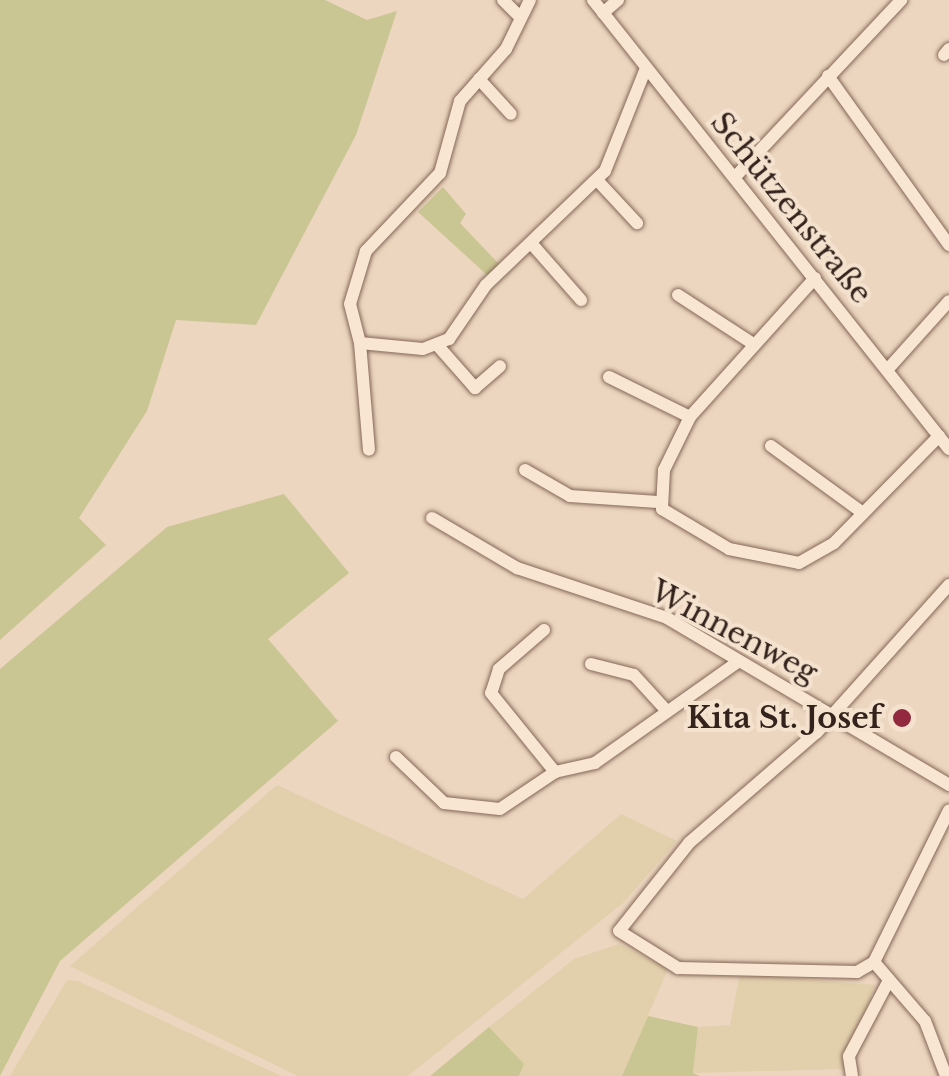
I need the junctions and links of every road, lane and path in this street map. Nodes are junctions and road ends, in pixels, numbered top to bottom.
1 (504, 0) edge
2 (530, 0) edge
3 (593, 0) edge
4 (618, 0) edge
5 (894, 2) edge
6 (603, 13) junction
7 (520, 18) junction
8 (646, 68) junction
9 (828, 76) junction
10 (480, 78) junction
11 (511, 114) dead end
12 (735, 177) junction
13 (597, 180) junction
14 (636, 223) dead end
15 (531, 243) junction
16 (949, 244) edge
17 (815, 278) junction
18 (678, 295) dead end
19 (581, 300) dead end
20 (949, 301) edge
21 (360, 343) junction
22 (752, 344) junction
23 (439, 347) junction
24 (500, 366) dead end
25 (888, 369) junction
26 (609, 377) dead end
27 (690, 417) junction
28 (939, 436) junction
29 (771, 446) dead end
30 (949, 449) edge
31 (369, 450) dead end
32 (525, 470) dead end
33 (658, 502) junction
34 (864, 513) junction
35 (432, 518) dead end
36 (949, 585) edge
37 (544, 630) dead end
38 (739, 662) junction
39 (591, 664) dead end
40 (666, 710) junction
41 (833, 714) junction
42 (396, 757) dead end
43 (555, 772) junction
44 (949, 785) edge
45 (949, 810) edge
46 (874, 962) junction
47 (889, 980) junction
48 (852, 1076) edge
49 (946, 1076) edge

1 - 7 street
2 - 7 street
3 - 6 street, Schützenstraße
4 - 6 street
5 - 9 street
6 - 8 street, Schützenstraße
7 - 10 street
8 - 12 street, Schützenstraße
8 - 13 street
9 - 12 street
9 - 16 street
10 - 11 street
10 - 21 street
12 - 17 street, Schützenstraße
13 - 14 street
13 - 15 street
15 - 19 street
15 - 23 street
17 - 22 street
17 - 25 street, Schützenstraße
18 - 22 street
20 - 25 street
21 - 23 street
21 - 31 street
22 - 27 street
23 - 24 street
25 - 28 street, Schützenstraße
26 - 27 street
27 - 33 street
28 - 30 street, Schützenstraße
28 - 34 street
29 - 34 street
32 - 33 street
33 - 34 street
35 - 38 street, Winnenweg
36 - 41 street
37 - 43 street
38 - 40 street
38 - 41 street, Winnenweg
39 - 40 street
40 - 43 street
41 - 44 street, Winnenweg
41 - 46 street
42 - 43 street
45 - 46 street
46 - 47 street
47 - 48 street
47 - 49 street

